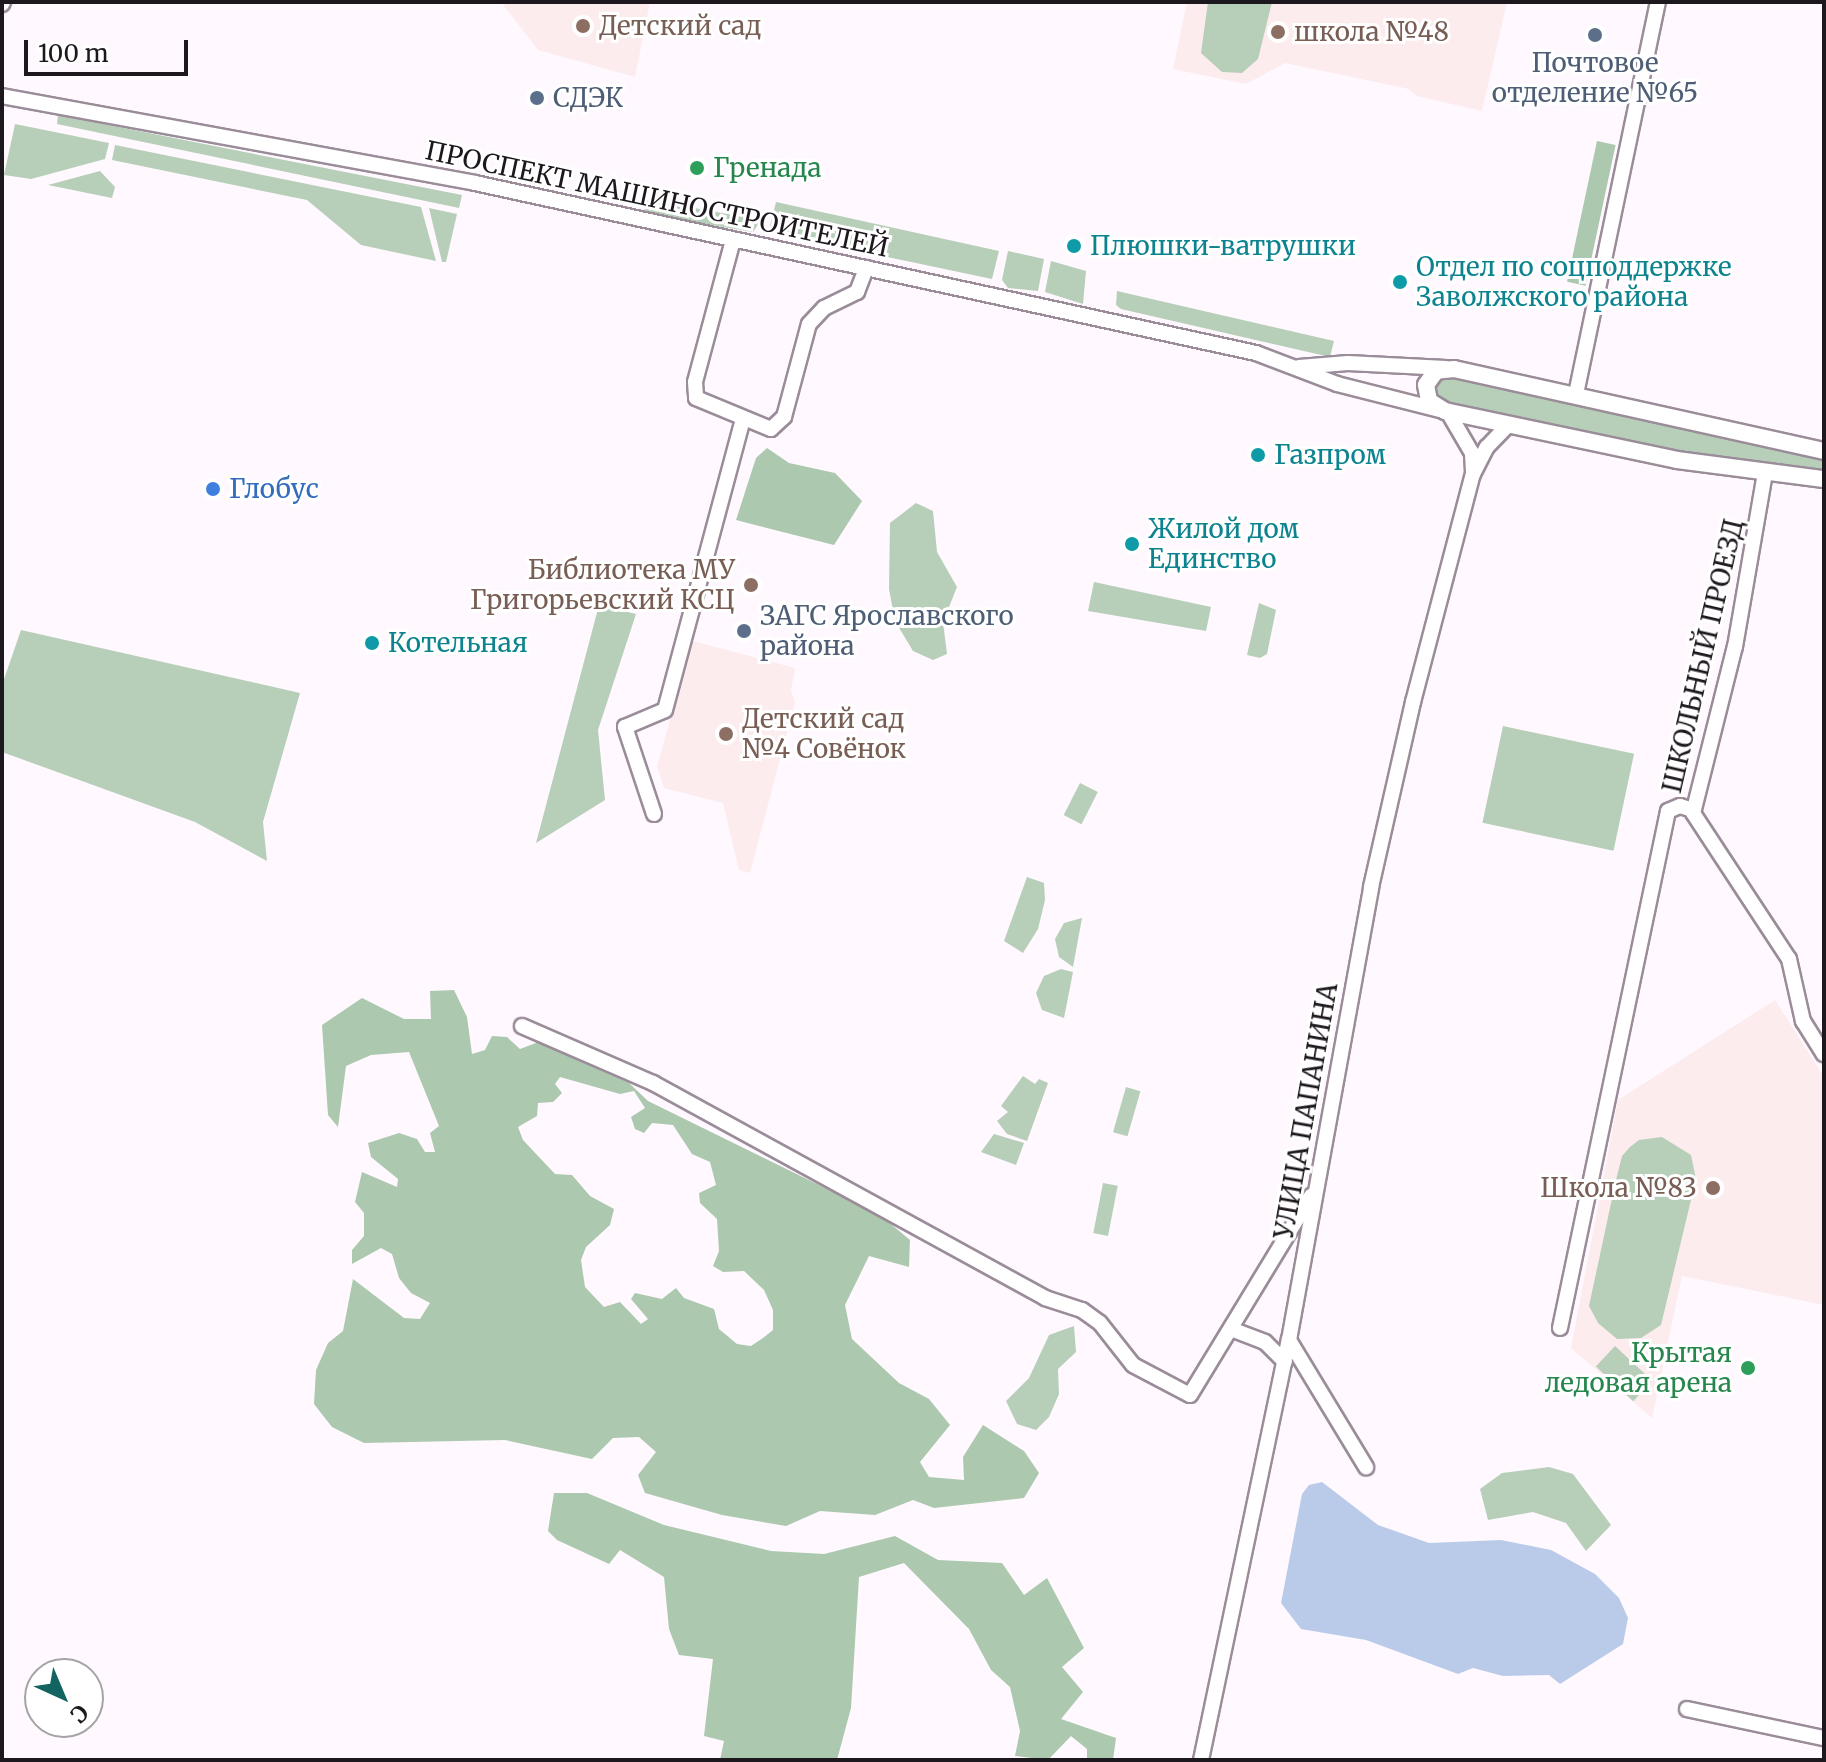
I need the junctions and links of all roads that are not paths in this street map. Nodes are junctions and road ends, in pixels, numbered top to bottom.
1 (1658, 2) edge
2 (2, 96) edge
3 (733, 240) junction
4 (866, 268) junction
5 (1299, 367) junction
6 (1449, 369) junction
7 (1576, 394) junction
8 (1445, 411) junction
9 (743, 419) junction
10 (1509, 424) junction
11 (1824, 451) edge
12 (1765, 473) junction
13 (1473, 474) junction
14 (1824, 479) edge
15 (1693, 810) junction
16 (654, 814) dead end
17 (522, 1026) dead end
18 (1824, 1054) edge
19 (1317, 1185) junction
20 (1560, 1328) dead end
21 (1231, 1329) junction
22 (1289, 1340) junction
23 (1285, 1362) junction
24 (1366, 1467) dead end
25 (1687, 1709) dead end
26 (1824, 1738) edge
27 (1201, 1760) edge

1 - 7 street
2 - 3 street, ПРОСПЕКТ МАШИНОСТРОИТЕЛЕЙ
3 - 4 street, ПРОСПЕКТ МАШИНОСТРОИТЕЛЕЙ
3 - 9 street
4 - 5 street, ПРОСПЕКТ МАШИНОСТРОИТЕЛЕЙ
4 - 9 street
5 - 6 street, ПРОСПЕКТ МАШИНОСТРОИТЕЛЕЙ
5 - 8 street, ПРОСПЕКТ МАШИНОСТРОИТЕЛЕЙ
6 - 7 main road, ПРОСПЕКТ МАШИНОСТРОИТЕЛЕЙ
6 - 8 main road
7 - 11 main road, ПРОСПЕКТ МАШИНОСТРОИТЕЛЕЙ
8 - 10 main road, ПРОСПЕКТ МАШИНОСТРОИТЕЛЕЙ
8 - 13 street, УЛИЦА ПАПАНИНА
9 - 16 street
10 - 12 main road, ПРОСПЕКТ МАШИНОСТРОИТЕЛЕЙ
10 - 13 street, УЛИЦА ПАПАНИНА
12 - 14 main road, ПРОСПЕКТ МАШИНОСТРОИТЕЛЕЙ
12 - 15 street, ШКОЛЬНЫЙ ПРОЕЗД
13 - 19 street, УЛИЦА ПАПАНИНА
15 - 18 street, ШКОЛЬНЫЙ ПРОЕЗД
15 - 20 street
17 - 21 street
19 - 21 street
19 - 22 street, УЛИЦА ПАПАНИНА
21 - 23 street
22 - 23 street, УЛИЦА ПАПАНИНА
22 - 24 street
23 - 27 street, УЛИЦА ПАПАНИНА
25 - 26 street

